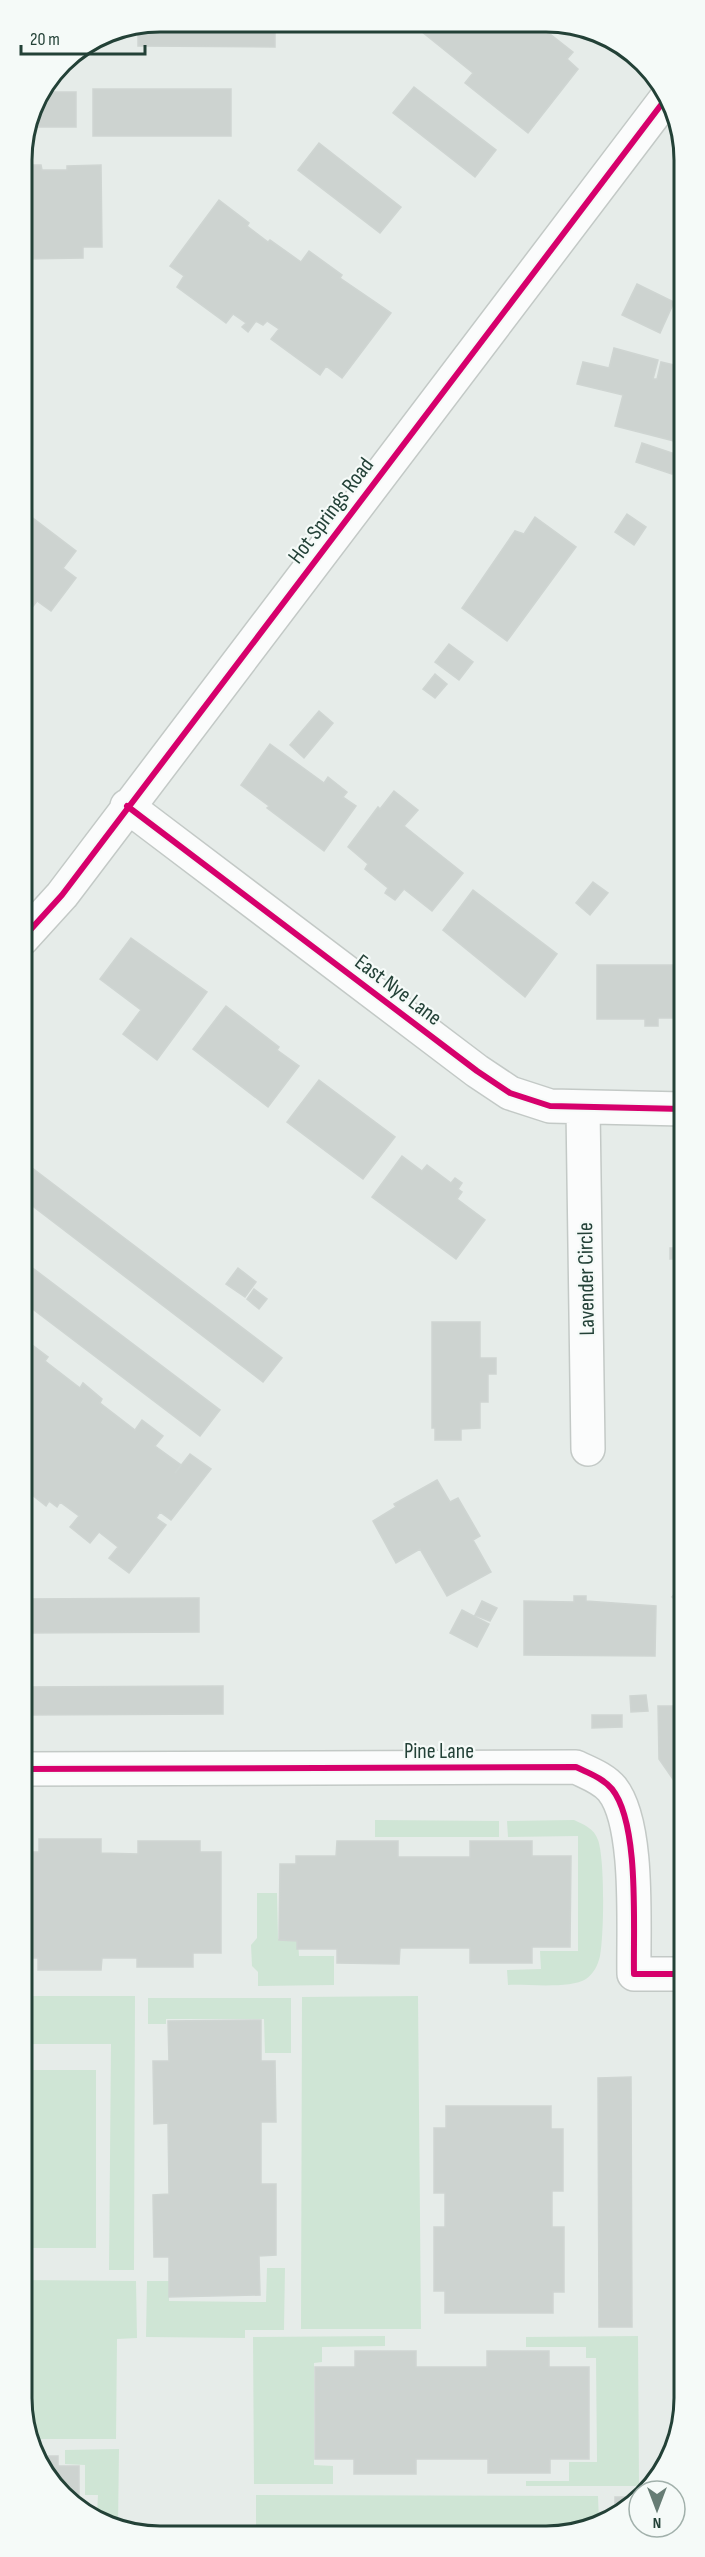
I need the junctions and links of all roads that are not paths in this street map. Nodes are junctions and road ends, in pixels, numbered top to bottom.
1 (661, 105) edge
2 (127, 806) junction
3 (32, 928) edge
4 (583, 1109) junction
5 (674, 1109) edge
6 (588, 1449) dead end
7 (32, 1769) edge
8 (673, 1974) edge

1 - 2 street, Hot Springs Road
2 - 3 street, Hot Springs Road
2 - 4 street, East Nye Lane
4 - 5 street, East Nye Lane
4 - 6 street, Lavender Circle
7 - 8 street, Pine Lane

